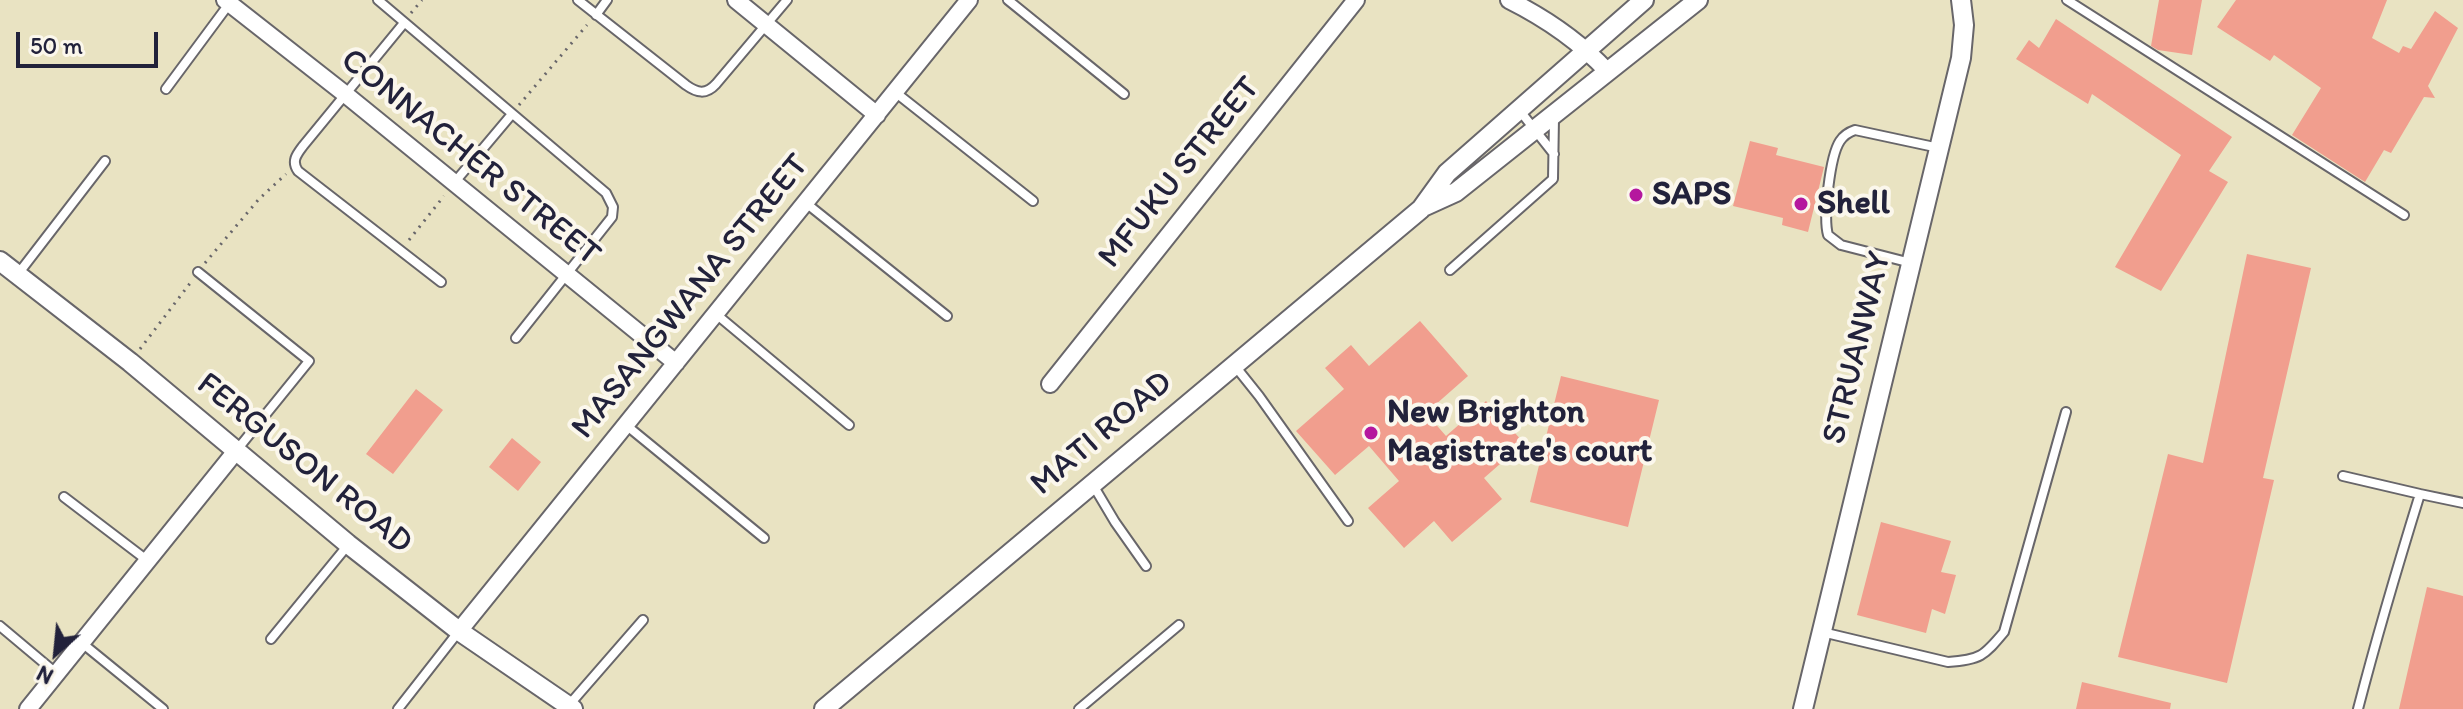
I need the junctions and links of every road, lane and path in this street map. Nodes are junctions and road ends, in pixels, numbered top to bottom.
1 (378, 0) edge
2 (578, 0) edge
3 (607, 0) edge
4 (736, 0) edge
5 (787, 0) edge
6 (969, 0) edge
7 (1008, 0) edge
8 (1356, 0) edge
9 (1509, 0) edge
10 (1644, 0) edge
11 (1698, 0) edge
12 (1961, 0) edge
13 (2067, 0) edge
14 (228, 1) edge
15 (596, 15) junction
16 (404, 23) junction
17 (767, 25) junction
18 (1588, 50) junction
19 (1607, 71) junction
20 (166, 89) dead end
21 (895, 92) junction
22 (345, 94) junction
23 (1124, 94) dead end
24 (1520, 111) junction
25 (512, 114) junction
26 (1554, 114) junction
27 (877, 115) junction
28 (1535, 129) junction
29 (1940, 148) junction
30 (1555, 155) junction
31 (105, 161) dead end
32 (295, 166) junction
33 (454, 184) junction
34 (1033, 201) dead end
35 (806, 203) junction
36 (1421, 209) junction
37 (2404, 215) dead end
38 (400, 251) junction
39 (0, 261) edge
40 (1912, 264) junction
41 (1450, 270) dead end
42 (198, 272) junction
43 (566, 274) junction
44 (17, 275) junction
45 (441, 282) dead end
46 (716, 314) junction
47 (947, 316) dead end
48 (516, 338) dead end
49 (130, 362) junction
50 (676, 363) junction
51 (1234, 365) junction
52 (1050, 384) dead end
53 (2066, 412) dead end
54 (625, 425) junction
55 (849, 425) dead end
56 (236, 451) junction
57 (2343, 476) dead end
58 (1092, 484) junction
59 (2420, 494) junction
60 (64, 497) dead end
61 (2463, 503) edge
62 (1348, 521) dead end
63 (764, 538) dead end
64 (348, 544) junction
65 (148, 562) junction
66 (1146, 566) dead end
67 (643, 620) dead end
68 (1179, 625) dead end
69 (0, 626) edge
70 (459, 631) junction
71 (1822, 632) junction
72 (271, 639) dead end
73 (82, 643) junction
74 (57, 673) junction
75 (571, 707) edge
76 (28, 709) edge
77 (163, 709) edge
78 (398, 709) edge
79 (824, 709) edge
80 (1079, 709) edge
81 (1803, 709) edge
82 (2358, 709) edge

1 - 16 lane
2 - 15 lane
3 - 15 lane
4 - 17 street
5 - 17 lane
6 - 21 street, MASANGWANA STREET
7 - 23 lane
8 - 52 street, MFUKU STREET
9 - 18 street
10 - 18 street, MATI ROAD
11 - 19 street, MATI ROAD
12 - 29 street, STRUANWAY
13 - 37 lane
14 - 20 lane
14 - 22 street, CONNACHER STREET
15 - 17 lane
15 - 25 path
16 - 22 lane
16 - 25 lane
17 - 27 street
18 - 19 street
18 - 24 street, MATI ROAD
19 - 26 street, MATI ROAD
21 - 27 street, MASANGWANA STREET
21 - 34 lane
22 - 32 lane
22 - 33 street, CONNACHER STREET
24 - 28 lane
24 - 36 street, MATI ROAD
25 - 33 lane
25 - 43 lane
26 - 28 street, MATI ROAD
26 - 30 lane
27 - 35 street, MASANGWANA STREET
28 - 30 lane
28 - 36 street, MATI ROAD
29 - 40 street, STRUANWAY
29 - 40 lane
30 - 41 lane
31 - 44 lane
32 - 38 lane
32 - 42 path
33 - 38 path
33 - 43 street, CONNACHER STREET
35 - 46 street, MASANGWANA STREET
35 - 47 lane
36 - 51 street, MATI ROAD
38 - 45 lane
39 - 44 street, FERGUSON ROAD
40 - 71 street, STRUANWAY
42 - 49 path
42 - 56 lane
43 - 48 lane
43 - 50 street, CONNACHER STREET
44 - 49 street, FERGUSON ROAD
46 - 50 street, MASANGWANA STREET
46 - 55 lane
49 - 56 street, FERGUSON ROAD
50 - 54 street, MASANGWANA STREET
51 - 58 street, MATI ROAD
51 - 62 lane
53 - 71 lane
54 - 63 lane
54 - 70 street, MASANGWANA STREET
56 - 64 street, FERGUSON ROAD
56 - 65 street
57 - 59 lane
58 - 66 lane
58 - 79 street, MATI ROAD
59 - 61 lane
59 - 82 lane
60 - 65 lane
64 - 70 street, FERGUSON ROAD
64 - 72 lane
65 - 73 street
67 - 75 lane
68 - 80 lane
69 - 74 lane
70 - 75 street, FERGUSON ROAD
70 - 78 lane
71 - 81 street, STRUANWAY
73 - 74 street
73 - 77 lane
74 - 76 street

